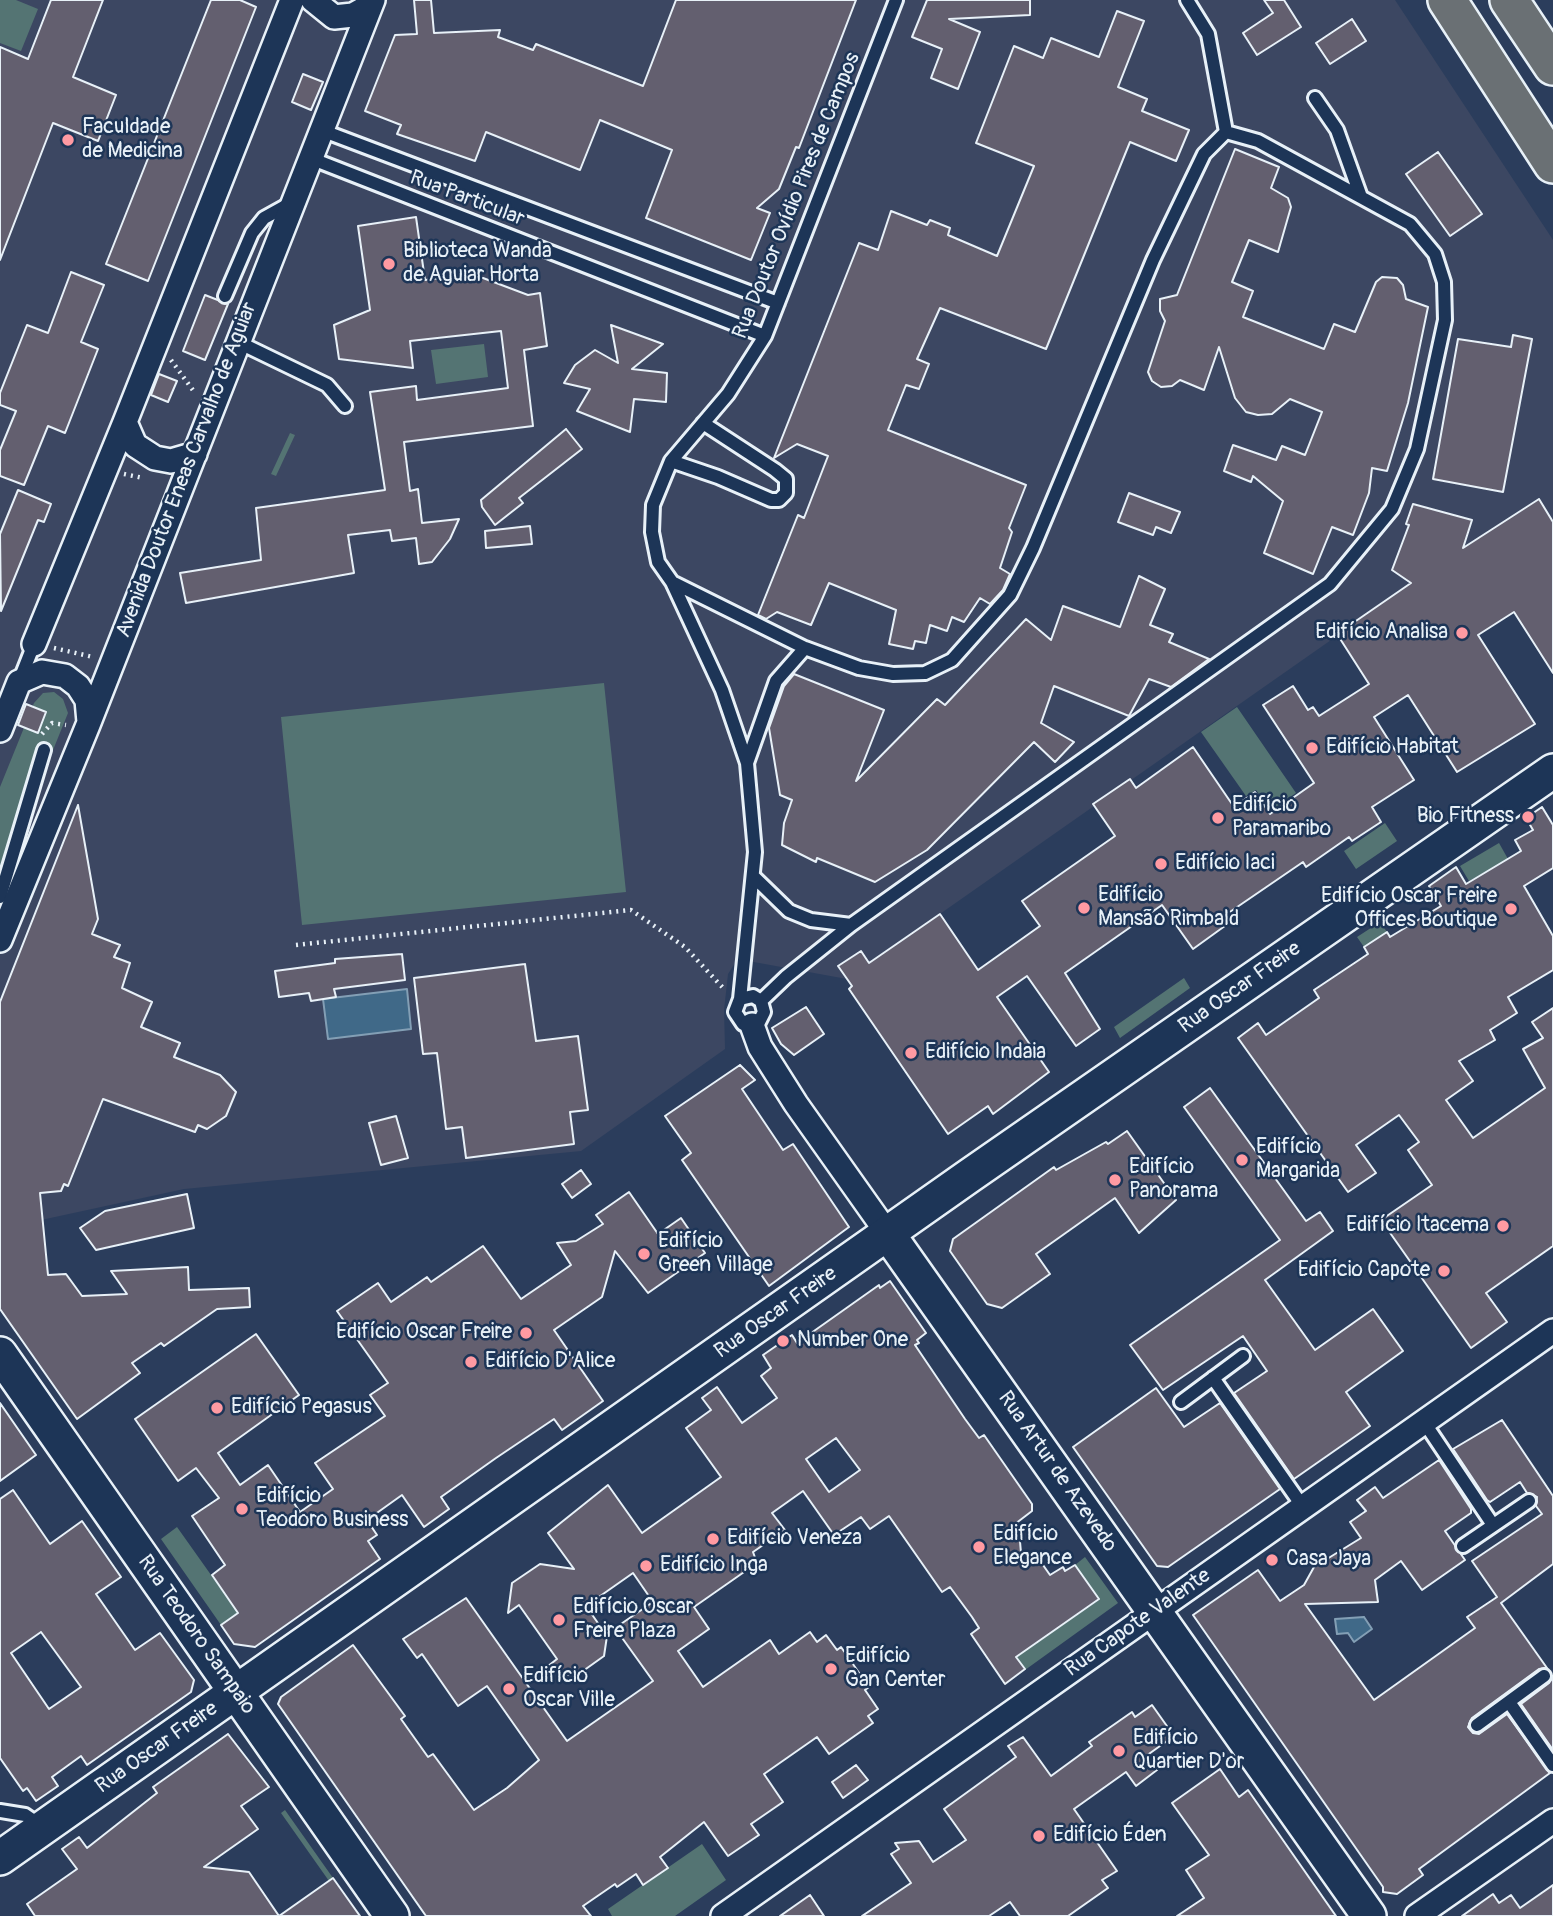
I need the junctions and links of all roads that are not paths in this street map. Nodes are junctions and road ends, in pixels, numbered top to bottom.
1 (292, 0) edge
2 (313, 0) edge
3 (896, 0) edge
4 (1187, 0) edge
5 (1447, 0) edge
6 (1509, 0) edge
7 (372, 2) edge
8 (1552, 63) edge
9 (1315, 97) dead end
10 (321, 130) junction
11 (1226, 132) junction
12 (310, 158) junction
13 (1553, 163) edge
14 (1361, 197) junction
15 (293, 202) junction
16 (225, 296) dead end
17 (778, 303) junction
18 (765, 336) junction
19 (238, 342) junction
20 (345, 406) dead end
21 (125, 422) junction
22 (703, 424) junction
23 (195, 454) junction
24 (671, 461) junction
25 (672, 582) junction
26 (34, 644) joint
27 (805, 648) junction
28 (19, 682) junction
29 (88, 725) junction
30 (0, 730) edge
31 (44, 750) dead end
32 (747, 763) junction
33 (1553, 771) edge
34 (754, 877) junction
35 (0, 897) edge
36 (851, 925) junction
37 (0, 940) edge
38 (739, 1001) junction
39 (761, 1002) junction
40 (752, 1025) junction
41 (888, 1234) junction
42 (1553, 1331) edge
43 (0, 1354) edge
44 (1243, 1356) dead end
45 (1213, 1378) junction
46 (1181, 1402) dead end
47 (1424, 1422) junction
48 (1529, 1500) dead end
49 (1303, 1507) junction
50 (1493, 1525) junction
51 (1463, 1546) dead end
52 (1154, 1611) junction
53 (1544, 1676) dead end
54 (236, 1693) junction
55 (1509, 1702) junction
56 (1477, 1725) dead end
57 (1553, 1765) edge
58 (0, 1811) edge
59 (1553, 1821) edge
60 (44, 1827) junction
61 (0, 1858) edge
62 (392, 1916) edge
63 (723, 1916) edge
64 (1369, 1916) edge
65 (1417, 1916) edge

1 - 21 street
2 - 7 street
3 - 17 lane, Rua Doutor Ovídio Pires de Campos
4 - 11 lane
5 - 13 main road
6 - 8 main road
7 - 10 street, Avenida Doutor Eneas Carvalho de Aguiar
9 - 14 lane
10 - 12 street, Avenida Doutor Eneas Carvalho de Aguiar
10 - 17 lane, Rua Particular
11 - 14 lane
11 - 27 lane
12 - 15 street, Avenida Doutor Eneas Carvalho de Aguiar
12 - 18 lane, Rua Particular
14 - 36 lane
15 - 16 lane
15 - 19 street, Avenida Doutor Eneas Carvalho de Aguiar
17 - 18 lane, Rua Doutor Ovídio Pires de Campos
18 - 22 lane, Rua Doutor Ovídio Pires de Campos
19 - 20 lane
19 - 23 street, Avenida Doutor Eneas Carvalho de Aguiar
21 - 23 street
21 - 26 street
22 - 24 lane, Rua Doutor Ovídio Pires de Campos
22 - 24 lane
23 - 29 street, Avenida Doutor Eneas Carvalho de Aguiar
24 - 25 lane, Rua Doutor Ovídio Pires de Campos
25 - 27 lane
25 - 32 lane, Rua Doutor Ovídio Pires de Campos
26 - 28 lane
27 - 32 lane, Rua Doutor Ovídio Pires de Campos
28 - 29 street
28 - 30 street
29 - 37 street, Avenida Doutor Eneas Carvalho de Aguiar
31 - 35 lane
32 - 34 lane, Rua Doutor Ovídio Pires de Campos
33 - 41 street, Rua Oscar Freire
34 - 36 lane
34 - 38 lane, Rua Doutor Ovídio Pires de Campos
36 - 39 lane
38 - 39 lane
38 - 40 lane
39 - 40 lane
40 - 41 street, Rua Artur de Azevedo
41 - 52 street, Rua Artur de Azevedo
41 - 54 street, Rua Oscar Freire
42 - 47 street, Rua Capote Valente
43 - 54 street, Rua Teodoro Sampaio
44 - 45 lane
45 - 46 lane
45 - 49 lane
47 - 49 street, Rua Capote Valente
47 - 50 lane
48 - 50 lane
49 - 52 street, Rua Capote Valente
50 - 51 lane
52 - 63 street, Rua Capote Valente
52 - 64 street, Rua Artur de Azevedo
53 - 55 lane
54 - 60 street, Rua Oscar Freire
54 - 62 street, Rua Teodoro Sampaio
55 - 56 lane
55 - 57 lane
58 - 60 lane
59 - 65 street
60 - 61 street, Rua Oscar Freire

